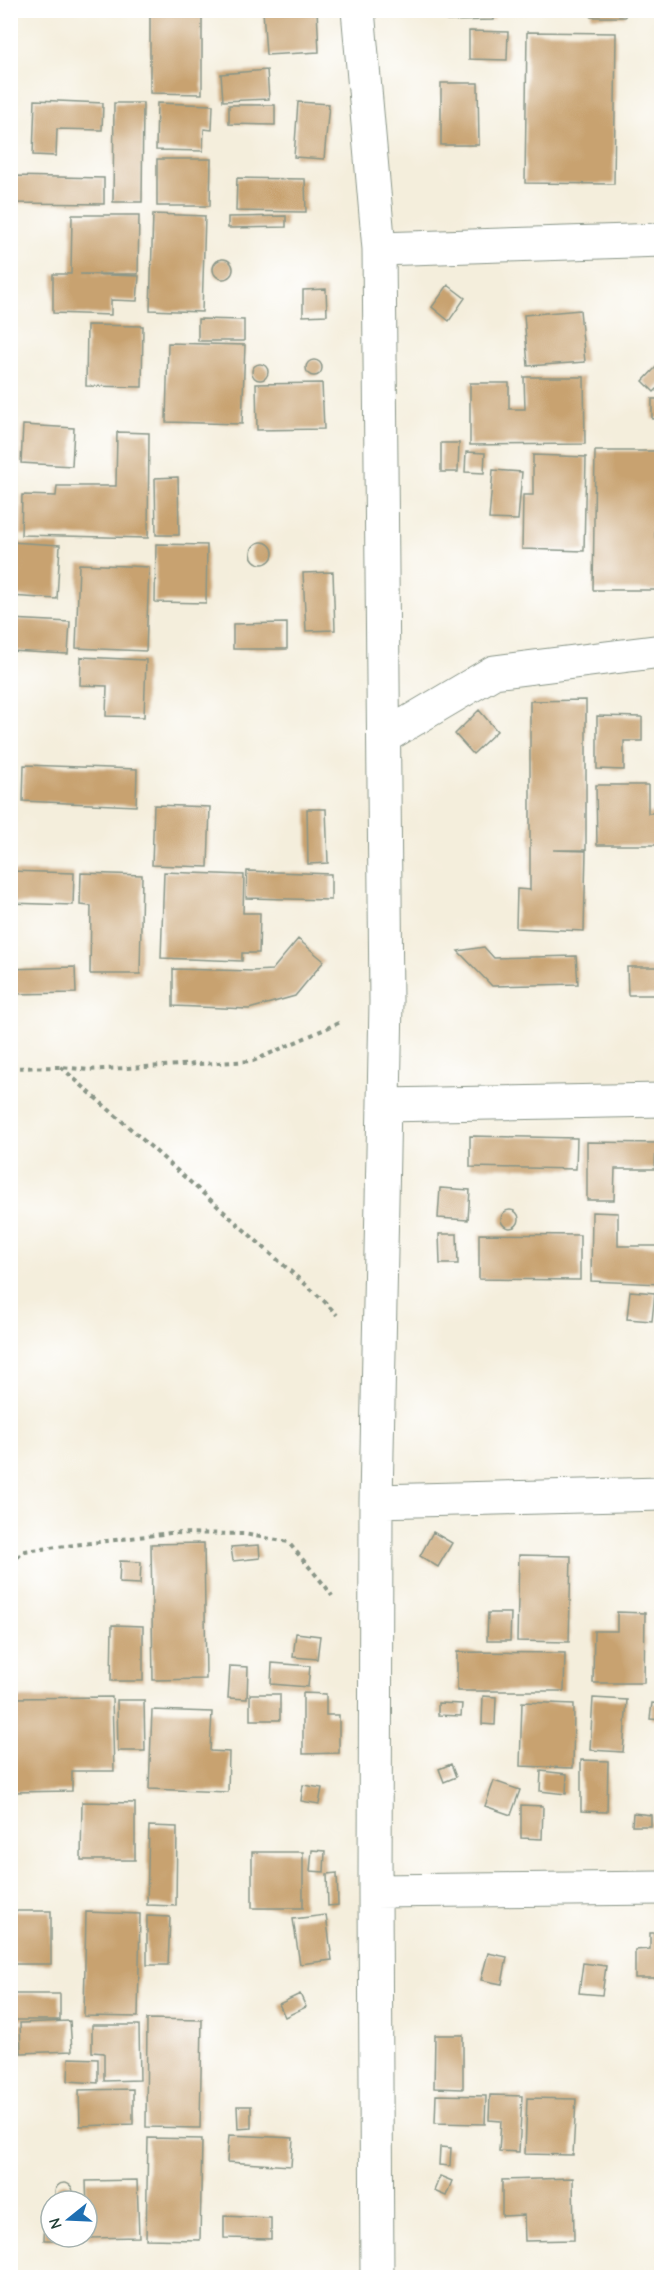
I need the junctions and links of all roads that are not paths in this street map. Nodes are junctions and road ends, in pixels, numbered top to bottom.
1 (358, 10) edge
2 (662, 240) edge
3 (379, 249) junction
4 (662, 651) edge
5 (384, 737) junction
6 (662, 1100) edge
7 (384, 1105) junction
8 (662, 1494) edge
9 (376, 1501) junction
10 (662, 1888) edge
11 (375, 1891) junction
12 (377, 2277) edge

1 - 3 street
2 - 3 street
3 - 5 street
4 - 5 street
5 - 7 street
6 - 7 street
7 - 9 street
8 - 9 street
9 - 11 street
10 - 11 street
11 - 12 street

